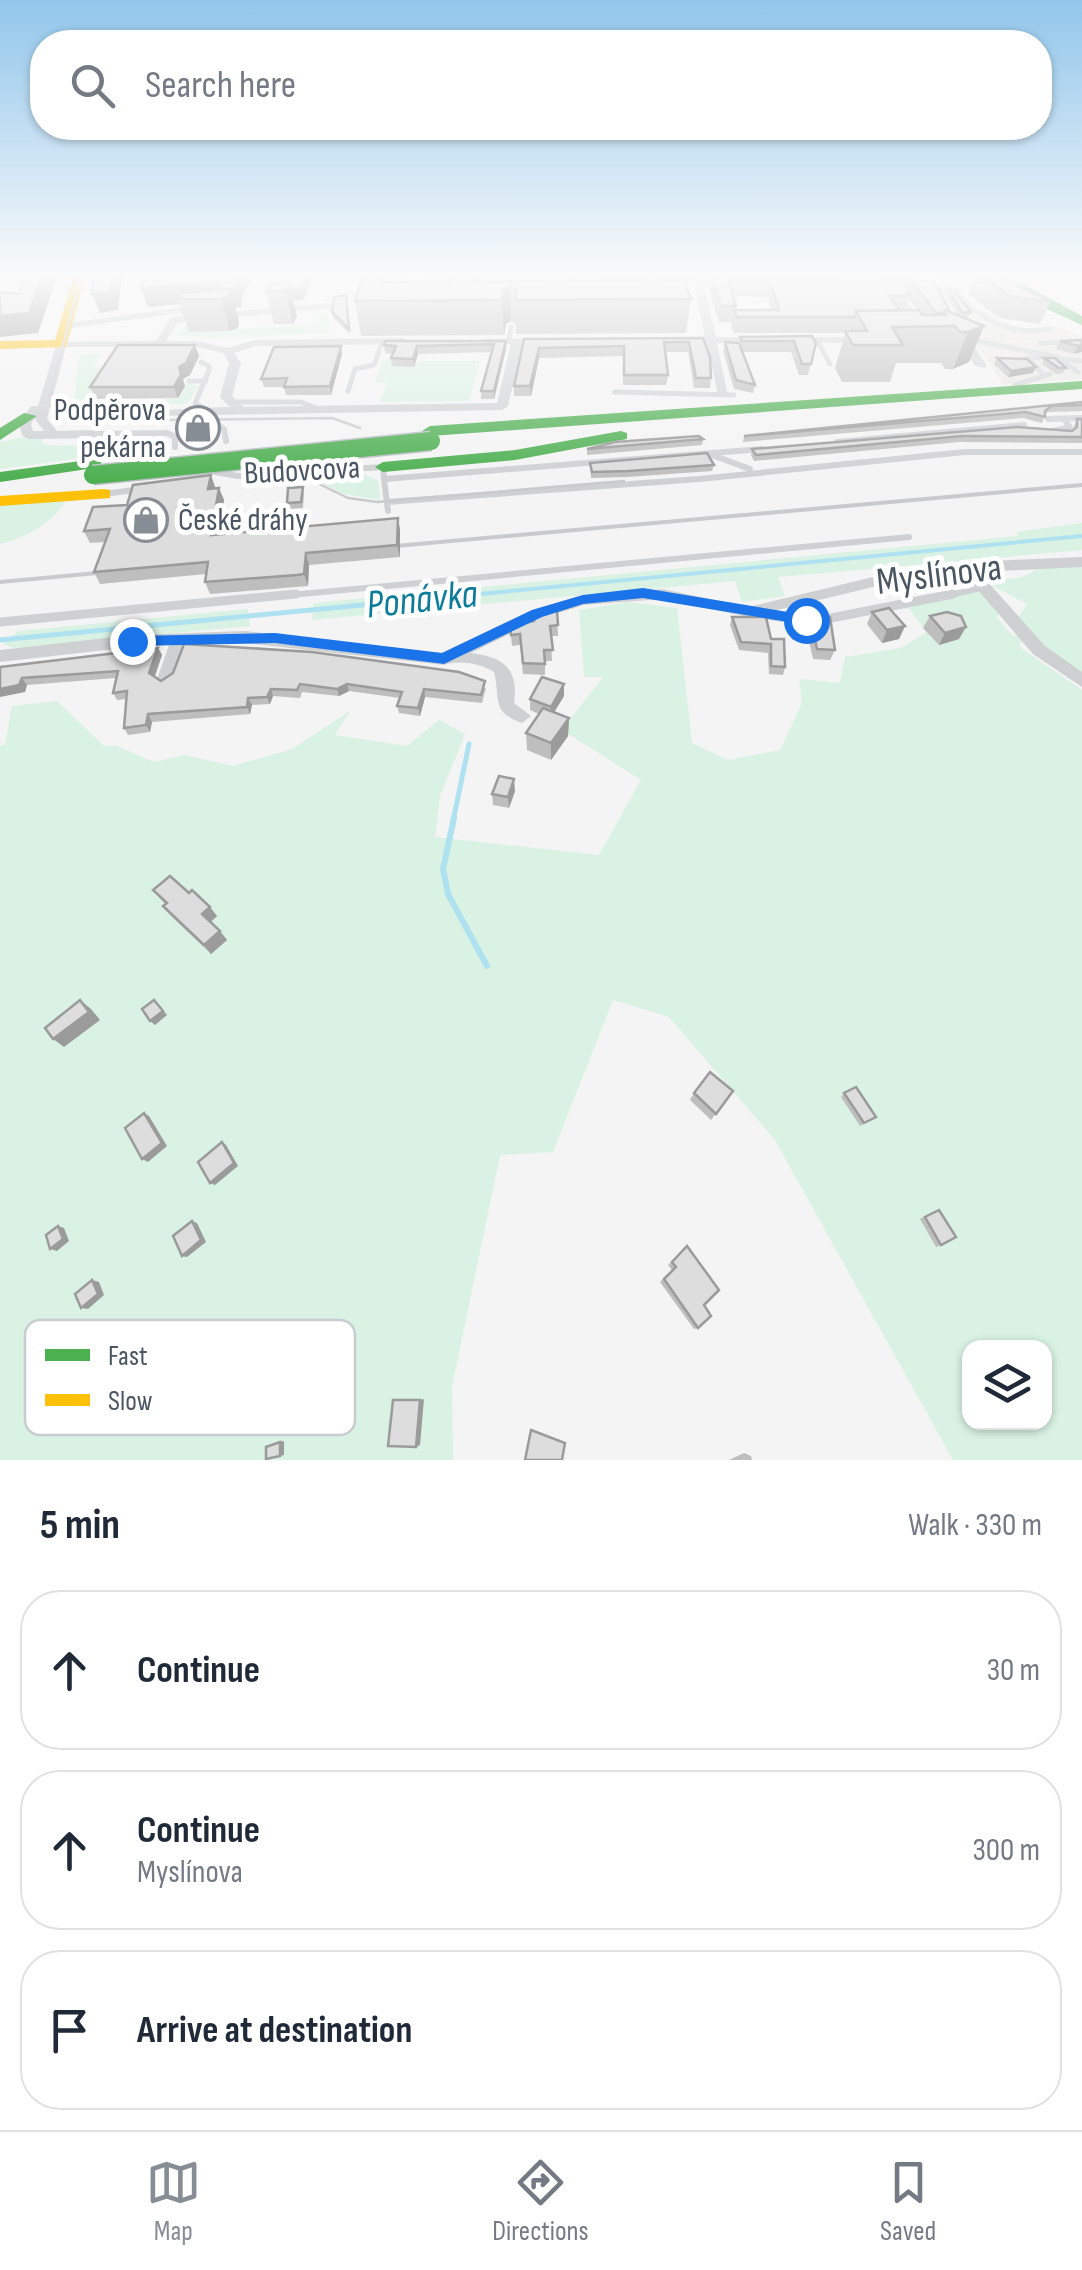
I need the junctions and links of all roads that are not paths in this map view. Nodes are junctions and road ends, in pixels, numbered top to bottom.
1 (60, 345) edge
2 (114, 345) edge
3 (194, 345) edge
4 (201, 345) edge
5 (251, 345) edge
6 (381, 345) edge
7 (512, 345) edge
8 (714, 345) edge
9 (821, 345) edge
10 (964, 345) edge
11 (995, 345) edge
12 (1050, 345) edge
13 (1041, 346) junction
14 (228, 352) junction
15 (1002, 354) edge
16 (1027, 356) junction
17 (1058, 358) junction
18 (201, 362) dead end
19 (1082, 362) edge
20 (830, 364) dead end
21 (981, 366) dead end
22 (1077, 380) edge
23 (190, 381) dead end
24 (206, 381) junction
25 (228, 384) junction
26 (348, 391) dead end
27 (614, 392) dead end
28 (991, 392) junction
29 (729, 395) joint
30 (229, 402) junction
31 (502, 406) junction
32 (756, 408) junction
33 (240, 410) junction
34 (320, 410) junction
35 (38, 413) junction
36 (209, 415) junction
37 (1082, 418) edge
38 (1048, 420) edge
39 (1064, 420) junction
40 (692, 422) junction
41 (1026, 428) edge
42 (950, 432) junction
43 (1043, 432) edge
44 (52, 433) junction
45 (100, 434) junction
46 (431, 436) junction
47 (0, 437) edge
48 (226, 441) dead end
49 (209, 443) dead end
50 (828, 443) edge
51 (175, 447) dead end
52 (769, 449) edge
53 (965, 452) junction
54 (1082, 452) edge
55 (710, 454) junction
56 (383, 467) junction
57 (209, 470) dead end
58 (756, 471) junction
59 (102, 474) junction
60 (0, 475) edge
61 (0, 488) edge
62 (150, 488) edge
63 (0, 501) edge
64 (388, 506) joint
65 (909, 537) dead end
66 (1082, 562) edge
67 (968, 569) junction
68 (985, 587) junction
69 (749, 612) junction
70 (0, 622) edge
71 (180, 638) junction
72 (0, 656) edge
73 (454, 656) junction
74 (166, 678) edge
75 (1082, 681) edge
76 (522, 716) dead end

1 - 35 street
2 - 3 lane
4 - 14 street
5 - 14 street
6 - 26 lane
7 - 31 street
8 - 29 street
9 - 20 lane
10 - 21 street
11 - 13 lane
12 - 13 lane
13 - 17 lane
14 - 25 street
15 - 16 lane
16 - 17 lane
16 - 28 lane
17 - 19 lane
17 - 22 lane
18 - 24 lane
22 - 28 main road
22 - 40 main road
23 - 24 lane
24 - 36 lane
25 - 30 street
25 - 36 street, Budovcova
27 - 29 lane
28 - 32 main road
30 - 33 street
30 - 34 lane
31 - 32 main road
31 - 34 street, Budovcova
32 - 46 main road
33 - 34 street, Budovcova
33 - 36 street, Budovcova
35 - 36 street, Budovcova
35 - 44 street
35 - 44 street
35 - 47 main road
36 - 48 lane
36 - 49 lane, Budovcova
37 - 39 lane
38 - 39 lane
39 - 43 lane
40 - 46 main road
40 - 56 main road
41 - 42 lane
42 - 50 lane
42 - 53 lane
44 - 45 street
45 - 51 lane
45 - 59 street
46 - 59 main road, bridge
52 - 55 lane, Budovcova
53 - 54 lane
53 - 58 lane
55 - 56 lane, Budovcova
55 - 58 lane
56 - 57 lane, Budovcova
56 - 64 lane
58 - 64 lane
59 - 60 main road
59 - 61 main road
59 - 62 lane
59 - 63 main road
65 - 70 lane
66 - 67 street, Myslínova
67 - 68 street
67 - 69 street, Myslínova
68 - 69 lane
68 - 75 street
69 - 73 street, Myslínova
71 - 72 street, Myslínova
71 - 73 street, Myslínova
71 - 74 street
73 - 76 street, Myslínova

